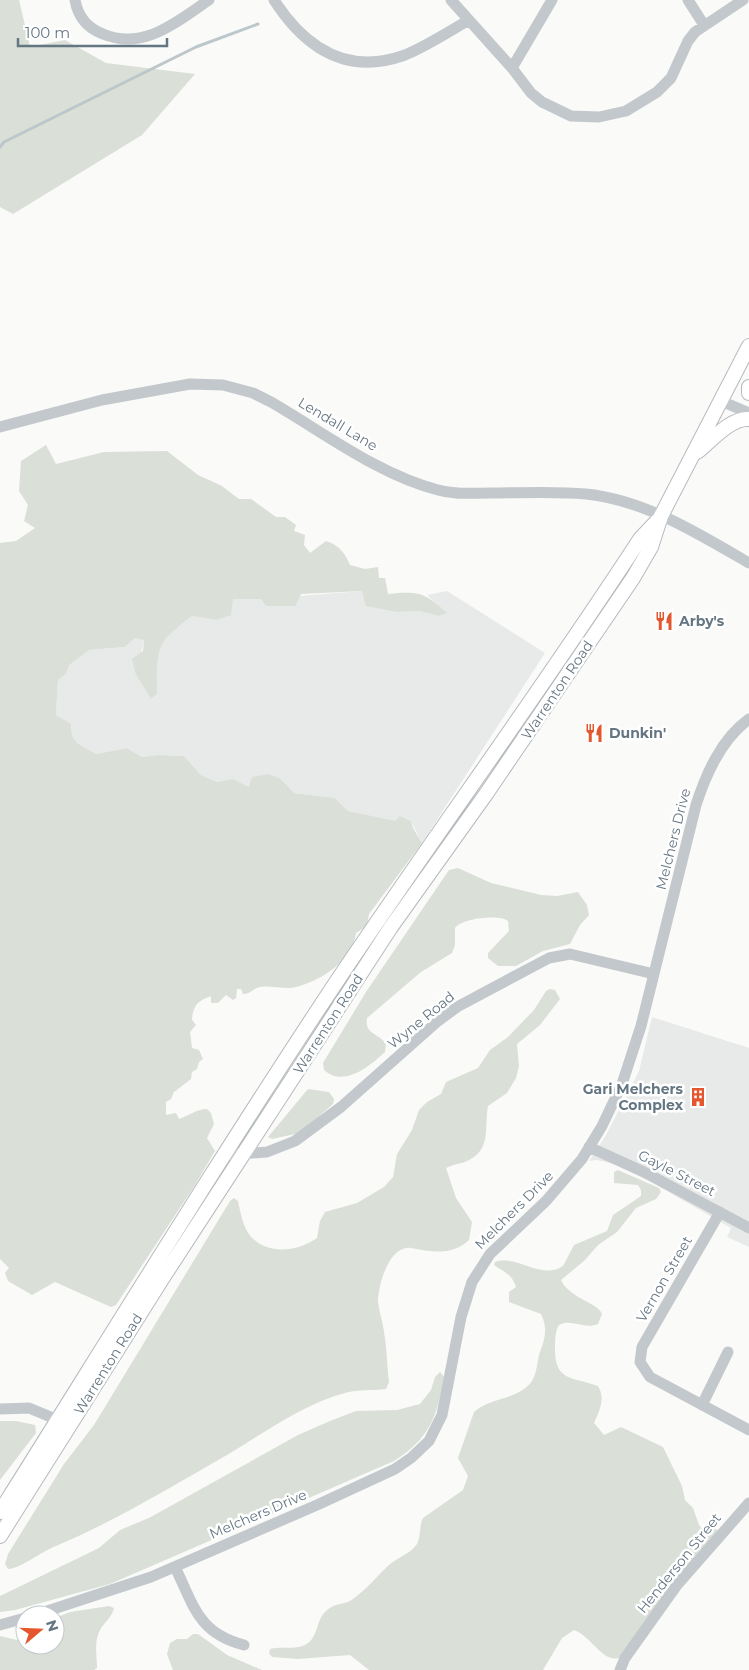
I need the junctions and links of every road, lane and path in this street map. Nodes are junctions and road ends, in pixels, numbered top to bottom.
1 (75, 0) edge
2 (209, 0) edge
3 (274, 0) edge
4 (451, 0) edge
5 (552, 0) edge
6 (688, 0) edge
7 (744, 0) edge
8 (469, 20) junction
9 (704, 25) junction
10 (512, 68) junction
11 (749, 346) edge
12 (749, 387) edge
13 (749, 393) edge
14 (721, 401) junction
15 (749, 413) edge
16 (749, 419) edge
17 (0, 427) edge
18 (692, 456) junction
19 (661, 516) junction
20 (749, 563) edge
21 (749, 719) edge
22 (654, 974) junction
23 (590, 1147) junction
24 (243, 1155) junction
25 (224, 1156) junction
26 (720, 1212) junction
27 (749, 1228) edge
28 (728, 1352) dead end
29 (702, 1405) junction
30 (0, 1409) edge
31 (58, 1420) junction
32 (749, 1430) edge
33 (749, 1503) edge
34 (0, 1512) edge
35 (0, 1536) edge
36 (175, 1567) junction
37 (65, 1606) edge
38 (15, 1621) edge
39 (0, 1625) edge
40 (244, 1645) dead end
41 (620, 1670) edge

1 - 2 street
3 - 8 street
4 - 8 street
5 - 10 street
6 - 9 street
7 - 9 street
8 - 10 street
9 - 10 street
11 - 14 main road, Warrenton Road
12 - 13 main road
14 - 15 street
14 - 18 main road, Warrenton Road
16 - 18 main road
17 - 19 street, Lendall Lane
18 - 19 main road, Warrenton Road
19 - 20 street, Lendall Lane
19 - 24 main road, Warrenton Road
19 - 25 main road, Warrenton Road
21 - 22 street, Melchers Drive
22 - 23 street, Melchers Drive
22 - 24 street, Wyne Road
23 - 26 street, Gayle Street
23 - 36 street, Melchers Drive
24 - 25 street, Wyne Road
24 - 35 main road, Warrenton Road
25 - 31 main road, Warrenton Road
26 - 27 street, Gayle Street
26 - 29 street, Vernon Street
28 - 29 street
29 - 32 street
30 - 31 street
31 - 34 main road, Warrenton Road
33 - 41 street, Henderson Street
36 - 37 street, Melchers Drive
36 - 40 street
38 - 39 street

